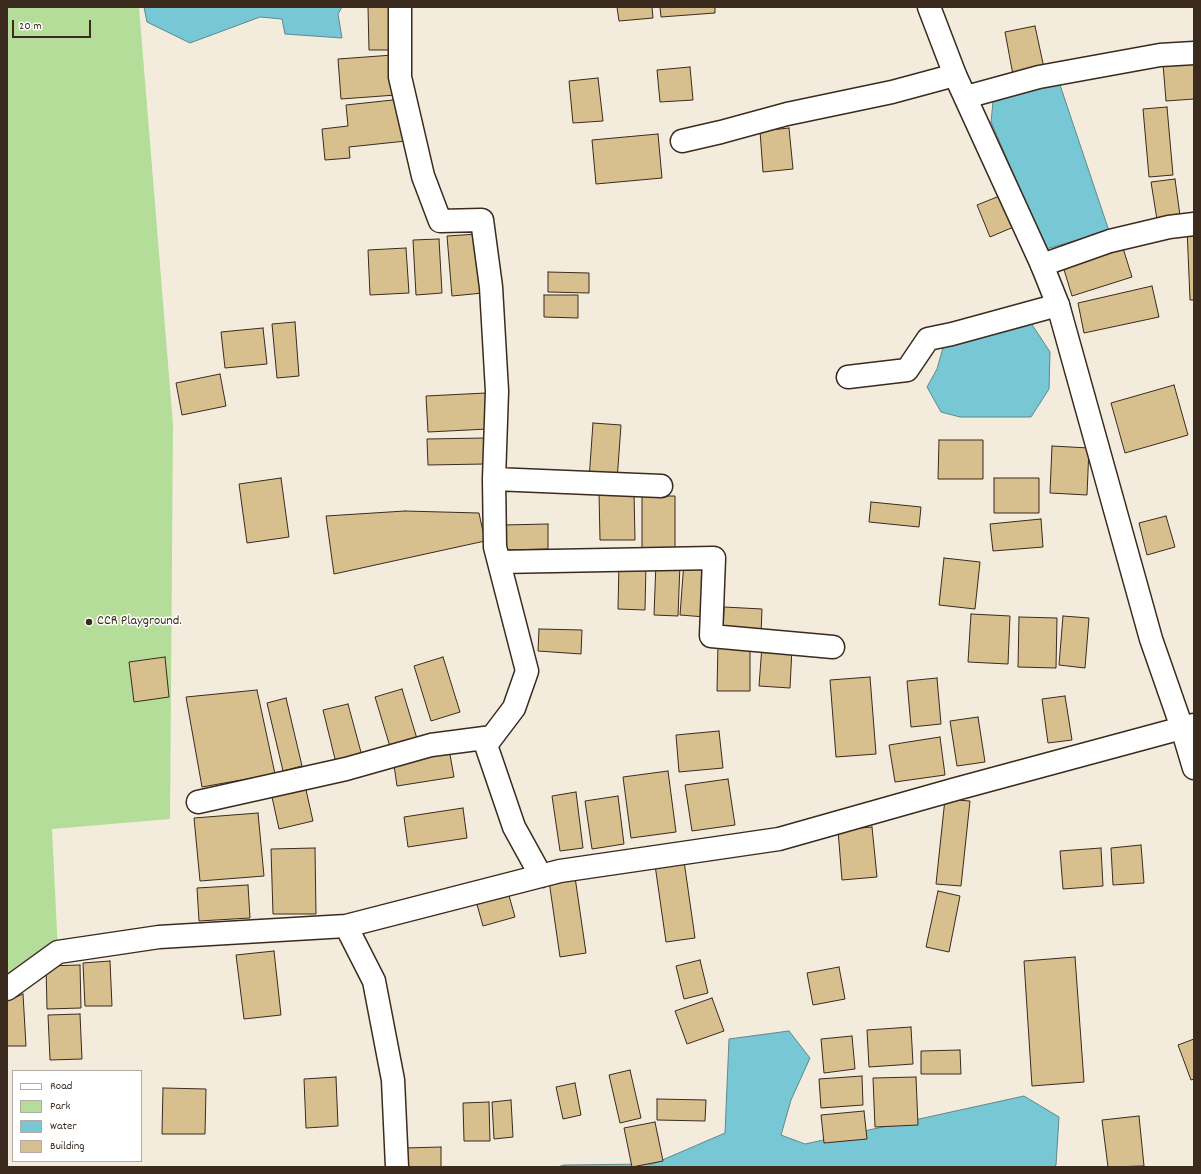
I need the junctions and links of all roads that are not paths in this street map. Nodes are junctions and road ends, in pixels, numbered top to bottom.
1 (400, 7) edge
2 (928, 7) edge
3 (1194, 53) edge
4 (956, 75) junction
5 (966, 97) junction
6 (682, 141) dead end
7 (1194, 224) edge
8 (1042, 265) junction
9 (1058, 305) junction
10 (848, 377) dead end
11 (494, 479) junction
12 (660, 486) dead end
13 (499, 562) junction
14 (834, 647) dead end
15 (1188, 726) edge
16 (492, 737) junction
17 (1194, 768) edge
18 (198, 802) dead end
19 (541, 876) junction
20 (346, 926) junction
21 (7, 989) edge
22 (397, 1167) edge

1 - 11 street
2 - 4 street
3 - 5 street
4 - 5 street
4 - 6 street
5 - 8 street
7 - 8 street
8 - 9 street
9 - 10 street
9 - 15 street
11 - 12 street
11 - 13 street
13 - 14 street
13 - 16 street
15 - 17 street
15 - 19 street
16 - 18 street
16 - 19 street
19 - 20 street
20 - 21 street
20 - 22 street

